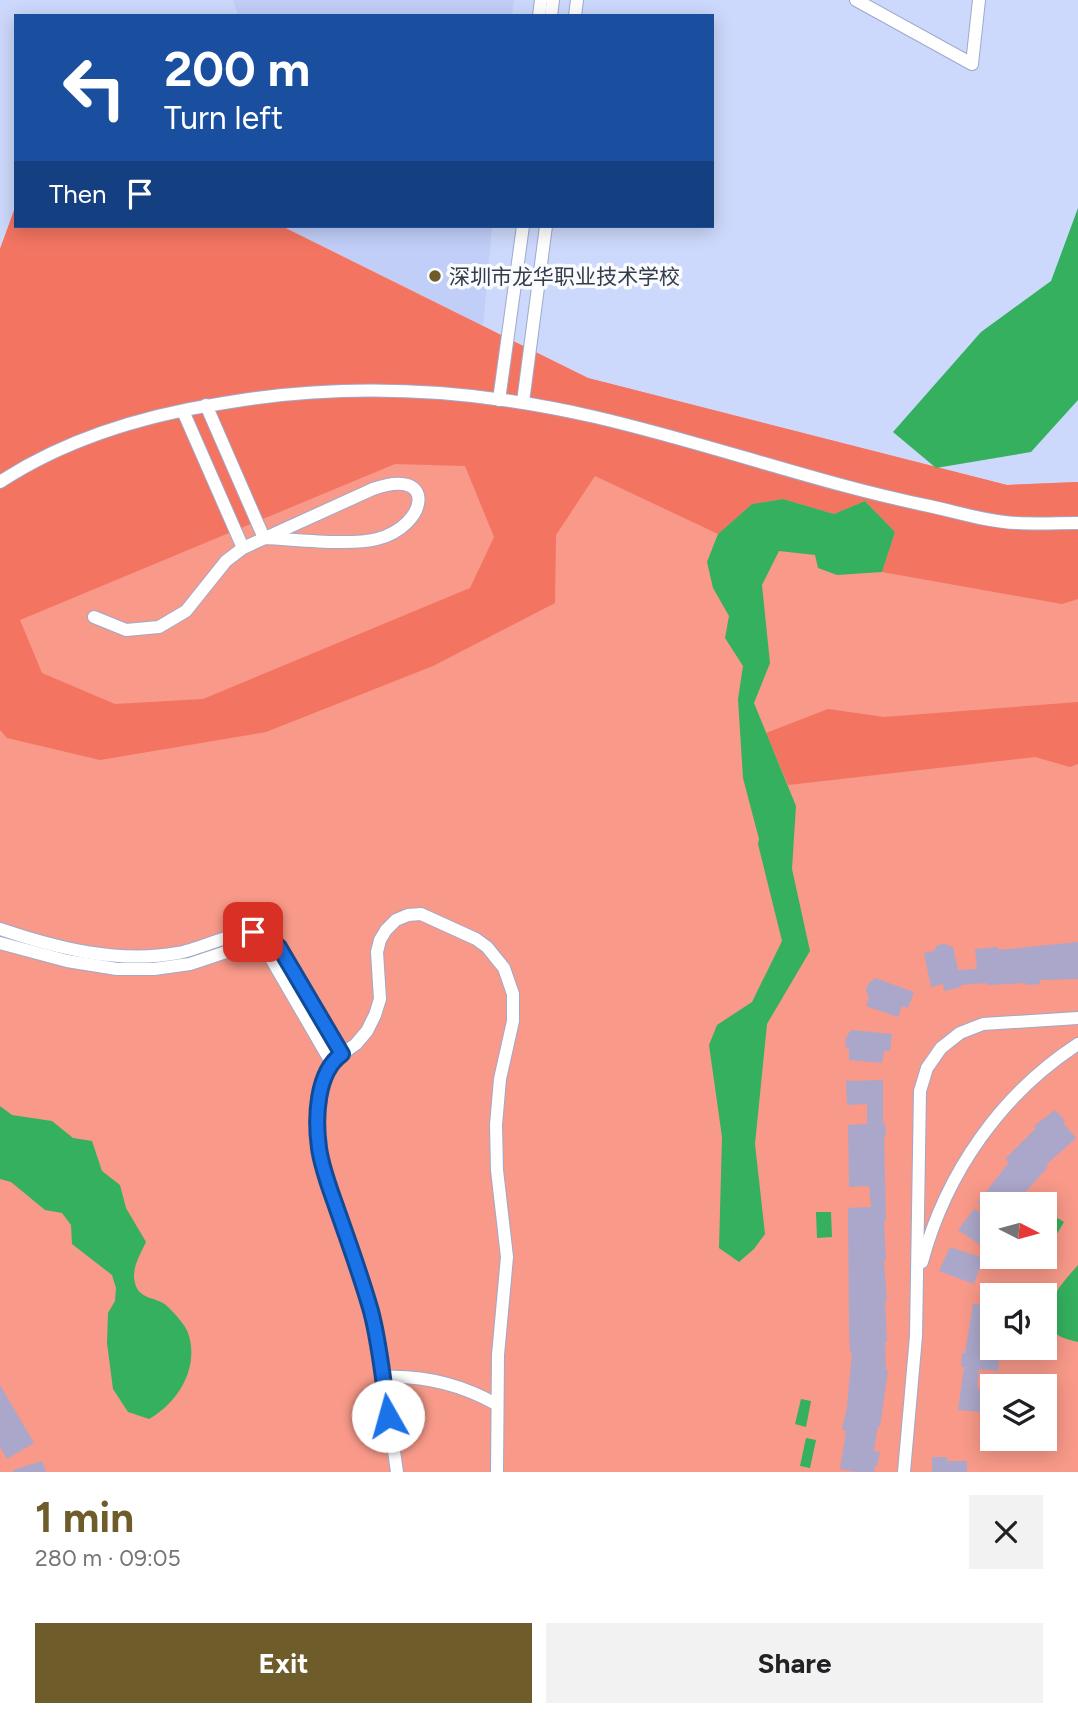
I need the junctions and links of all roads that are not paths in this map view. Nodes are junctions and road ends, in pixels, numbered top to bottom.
1 (856, 0) edge
2 (979, 0) edge
3 (523, 228) edge
4 (546, 228) edge
5 (499, 400) junction
6 (523, 402) junction
7 (206, 405) junction
8 (183, 411) junction
9 (0, 482) edge
10 (1078, 523) edge
11 (264, 538) junction
12 (243, 548) junction
13 (94, 617) dead end
14 (0, 929) edge
15 (0, 943) edge
16 (1078, 1018) edge
17 (1078, 1044) edge
18 (336, 1058) junction
19 (918, 1283) junction
20 (383, 1377) junction
21 (496, 1404) junction
22 (397, 1472) edge
23 (497, 1472) edge
24 (904, 1472) edge

1 - 2 street
3 - 5 street
4 - 6 street
5 - 6 street
5 - 7 street
6 - 10 street
7 - 8 street
7 - 11 street
8 - 9 street
8 - 12 street
11 - 11 street
11 - 12 street
12 - 13 street
14 - 18 street
15 - 18 street
16 - 19 street
17 - 19 street
18 - 20 street
18 - 21 street
19 - 24 street
20 - 21 street
20 - 22 street
21 - 23 street

